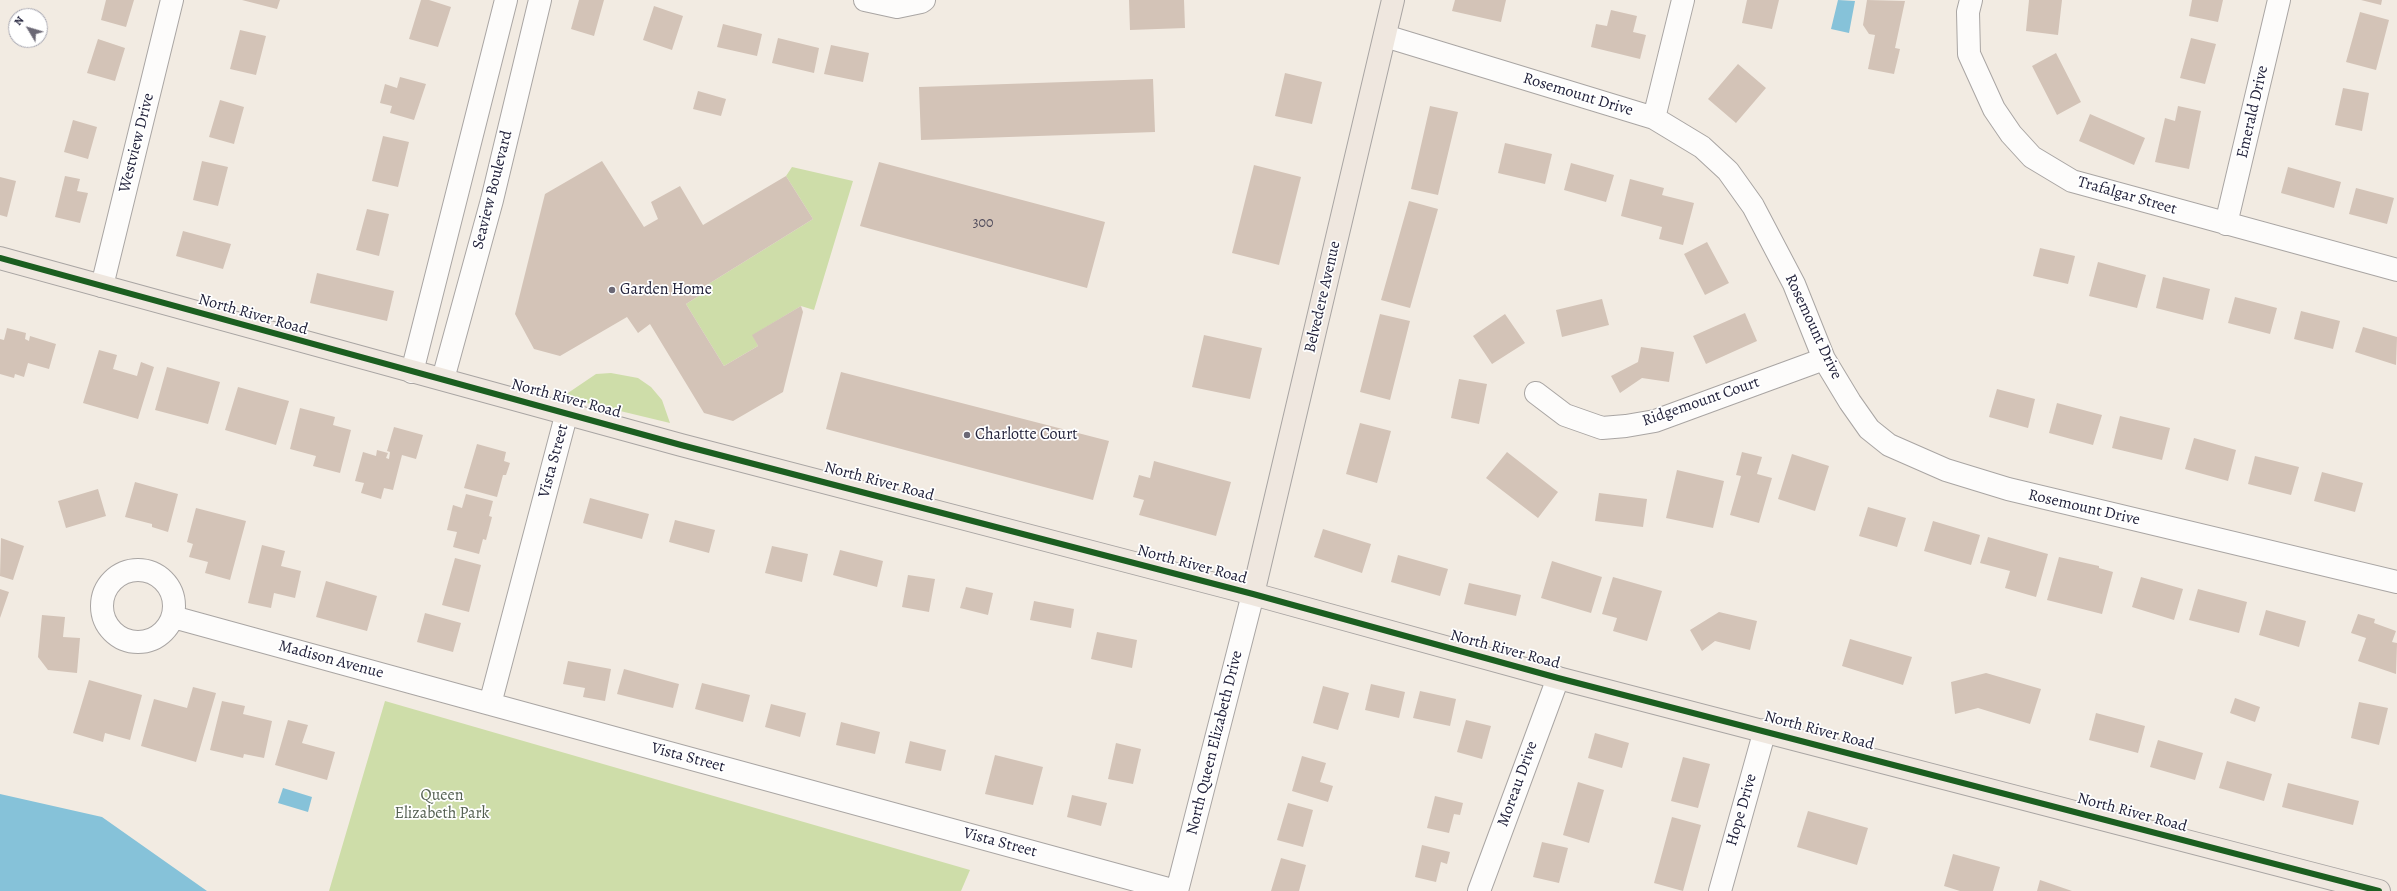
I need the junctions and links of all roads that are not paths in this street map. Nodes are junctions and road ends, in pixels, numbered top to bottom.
1 (172, 0) edge
2 (506, 0) edge
3 (540, 0) edge
4 (865, 0) edge
5 (924, 0) edge
6 (1393, 0) edge
7 (1683, 0) edge
8 (1971, 0) edge
9 (2279, 0) edge
10 (1385, 36) junction
11 (1654, 118) junction
12 (2226, 224) junction
13 (0, 258) edge
14 (2397, 270) edge
15 (102, 286) junction
16 (1824, 359) junction
17 (412, 372) junction
18 (443, 379) junction
19 (1536, 393) dead end
20 (567, 412) junction
21 (2397, 582) edge
22 (1253, 594) junction
23 (173, 617) dead end
24 (1558, 678) junction
25 (490, 704) junction
26 (1765, 730) junction
27 (1177, 891) edge
28 (1479, 891) edge
29 (1720, 891) edge
30 (2379, 891) edge

1 - 15 street, Westview Drive
2 - 17 street
3 - 18 street, Seaview Boulevard
4 - 5 street
6 - 10 main road, Belvedere Avenue
7 - 11 street
8 - 12 street, Trafalgar Street
9 - 12 street, Emerald Drive
10 - 11 street, Rosemount Drive
10 - 22 main road, Belvedere Avenue
11 - 16 street, Rosemount Drive
12 - 14 street, Trafalgar Street
13 - 15 main road, North River Road
15 - 17 main road, North River Road
16 - 19 street, Ridgemount Court
16 - 21 street, Rosemount Drive
17 - 18 main road, North River Road
18 - 20 main road, North River Road
20 - 22 main road, North River Road
20 - 25 street, Vista Street
22 - 24 main road, North River Road
22 - 27 street, North Queen Elizabeth Drive
23 - 25 street, Madison Avenue
24 - 26 main road, North River Road
24 - 28 street, Moreau Drive
25 - 27 street, Vista Street
26 - 29 street, Hope Drive
26 - 30 main road, North River Road

